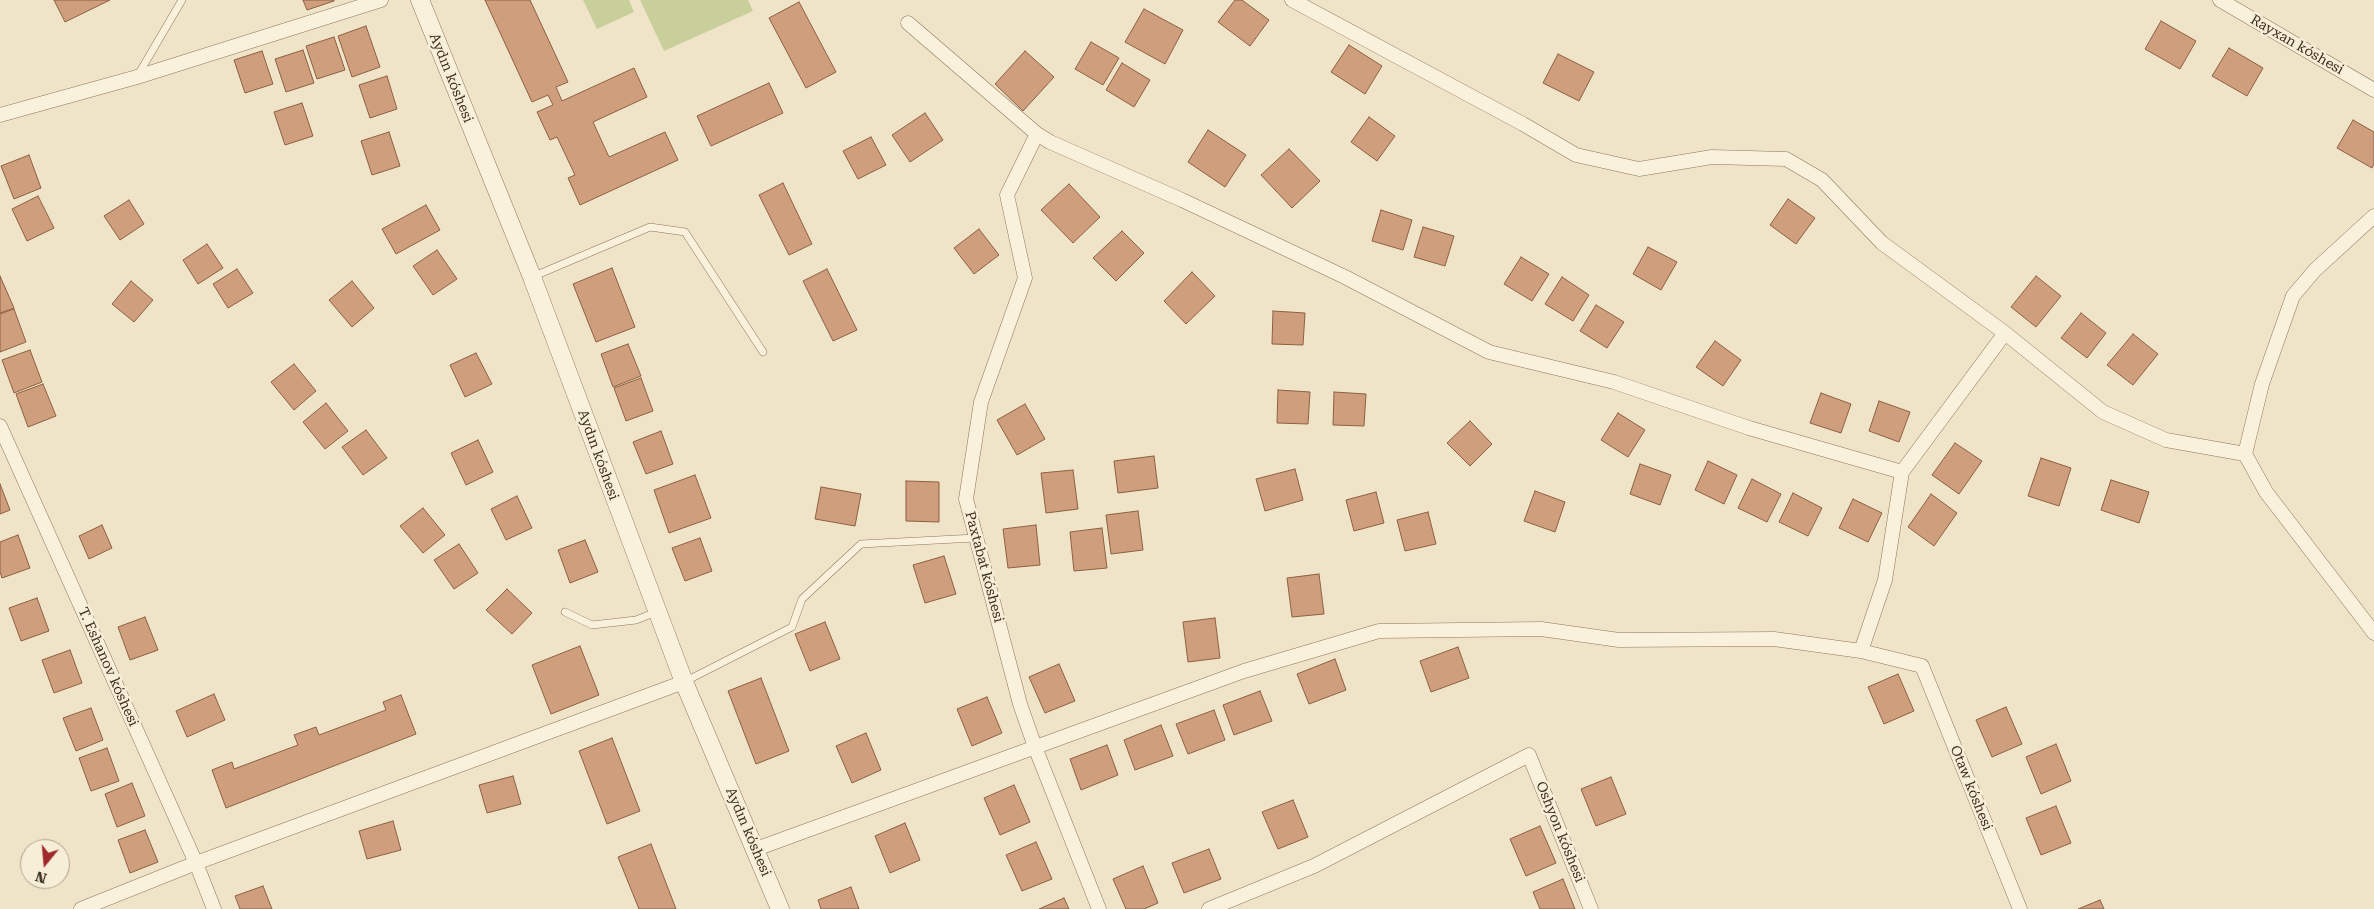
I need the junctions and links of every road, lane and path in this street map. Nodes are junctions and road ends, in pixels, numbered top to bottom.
1 (182, 0) edge
2 (381, 0) edge
3 (420, 0) edge
4 (1292, 0) edge
5 (2220, 0) edge
6 (908, 23) dead end
7 (137, 77) junction
8 (2374, 90) edge
9 (0, 115) edge
10 (1037, 134) junction
11 (2374, 216) edge
12 (532, 277) junction
13 (2004, 333) junction
14 (763, 352) dead end
15 (0, 426) edge
16 (2245, 454) junction
17 (1902, 472) junction
18 (976, 538) junction
19 (565, 612) dead end
20 (657, 612) junction
21 (2374, 633) edge
22 (1861, 651) junction
23 (684, 682) junction
24 (1035, 747) junction
25 (756, 849) junction
26 (196, 863) junction
27 (80, 909) edge
28 (214, 909) edge
29 (780, 909) edge
30 (1099, 909) edge
31 (1209, 909) edge
32 (1591, 909) edge
33 (2020, 909) edge

1 - 7 lane
2 - 7 street
3 - 12 street, Aydın kóshesi
4 - 13 street
5 - 8 street, Rayxan kóshesi
6 - 10 street
7 - 9 street
10 - 17 street
10 - 18 street, Paxtabat kóshesi
11 - 16 street
12 - 14 lane
12 - 20 street, Aydın kóshesi
13 - 16 street
13 - 17 street
15 - 26 street, T. Eshanov kóshesi
16 - 21 street
17 - 22 street
18 - 23 lane
18 - 24 street, Paxtabat kóshesi
19 - 20 lane
20 - 23 street, Aydın kóshesi
22 - 24 street
22 - 33 street, Otaw kóshesi
23 - 25 street, Aydın kóshesi
23 - 26 street
24 - 25 street
24 - 30 street, Paxtabat kóshesi
25 - 29 street, Aydın kóshesi
26 - 27 street
26 - 28 street, T. Eshanov kóshesi
31 - 32 street, Oshyon kóshesi

